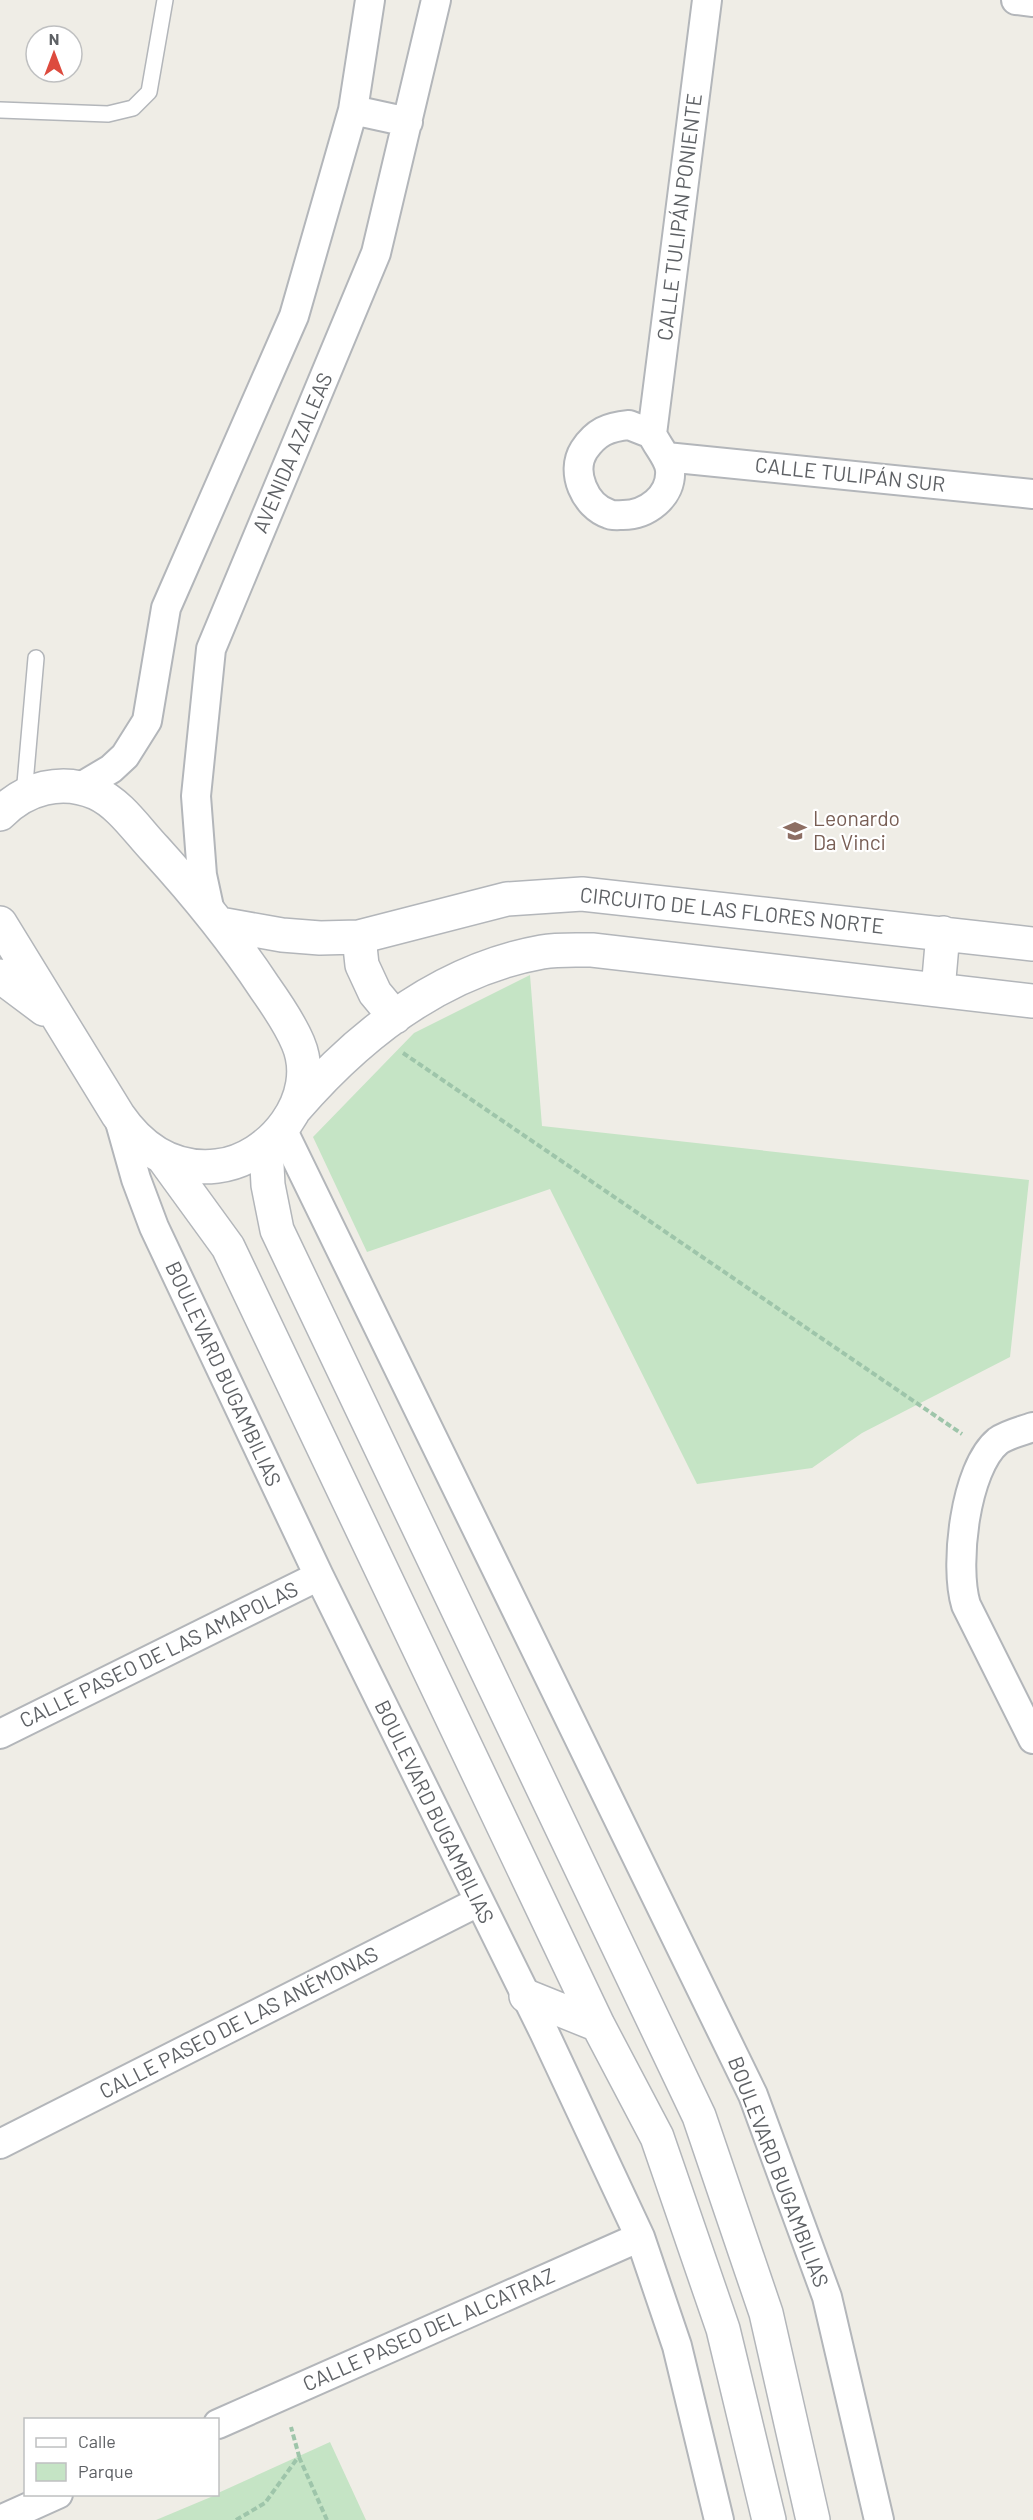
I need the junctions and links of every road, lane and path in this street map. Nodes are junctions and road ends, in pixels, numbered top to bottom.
1 (165, 0) edge
2 (370, 0) edge
3 (707, 0) edge
4 (1016, 0) edge
5 (1033, 2) edge
6 (441, 6) edge
7 (0, 110) edge
8 (353, 110) junction
9 (408, 122) junction
10 (659, 445) joint
11 (1033, 494) edge
12 (36, 658) dead end
13 (79, 788) junction
14 (8, 806) edge
15 (215, 918) junction
16 (0, 923) edge
17 (943, 933) junction
18 (359, 937) junction
19 (1033, 944) edge
20 (0, 976) edge
21 (938, 990) junction
22 (1033, 1001) edge
23 (60, 1021) junction
24 (384, 1025) junction
25 (118, 1115) junction
26 (281, 1128) junction
27 (164, 1159) junction
28 (1033, 1427) edge
29 (988, 1452) junction
30 (319, 1576) junction
31 (0, 1734) edge
32 (1033, 1740) edge
33 (478, 1902) junction
34 (526, 1996) junction
35 (598, 2025) junction
36 (0, 2144) edge
37 (640, 2237) junction
38 (282, 2395) junction
39 (219, 2424) edge
40 (299, 2456) junction
41 (54, 2496) edge
42 (0, 2520) edge
43 (236, 2520) edge
44 (327, 2520) edge
45 (719, 2520) edge
46 (769, 2520) edge
47 (813, 2520) edge
48 (879, 2520) edge

1 - 7 lane
2 - 8 street
3 - 10 street, CALLE TULIPÁN PONIENTE
4 - 5 street
6 - 9 street, AVENIDA AZALEAS
8 - 9 street
8 - 13 street
9 - 15 street, AVENIDA AZALEAS
10 - 11 street, CALLE TULIPÁN SUR
12 - 14 lane
13 - 14 street
13 - 15 street
15 - 18 street, CIRCUITO DE LAS FLORES NORTE
15 - 26 street
16 - 23 street
17 - 18 street, CIRCUITO DE LAS FLORES NORTE
17 - 19 street, CIRCUITO DE LAS FLORES NORTE
17 - 21 street
18 - 24 street
20 - 23 street
21 - 22 street
21 - 24 street
23 - 25 street
24 - 26 street
24 - 29 path
25 - 27 street
25 - 30 street, BOULEVARD BUGAMBILIAS
26 - 27 street
26 - 47 street
26 - 48 street, BOULEVARD BUGAMBILIAS
27 - 35 street
28 - 29 street
29 - 32 street
30 - 31 street, CALLE PASEO DE LAS AMAPOLAS
30 - 33 street, BOULEVARD BUGAMBILIAS
33 - 34 street, BOULEVARD BUGAMBILIAS
33 - 36 street, CALLE PASEO DE LAS ANÉMONAS
34 - 35 street
34 - 37 street, BOULEVARD BUGAMBILIAS
35 - 46 street
37 - 38 street, CALLE PASEO DEL ALCATRAZ
37 - 45 street, BOULEVARD BUGAMBILIAS
38 - 39 street, CALLE PASEO DEL ALCATRAZ
38 - 40 path
40 - 43 path
40 - 44 path
41 - 42 street

